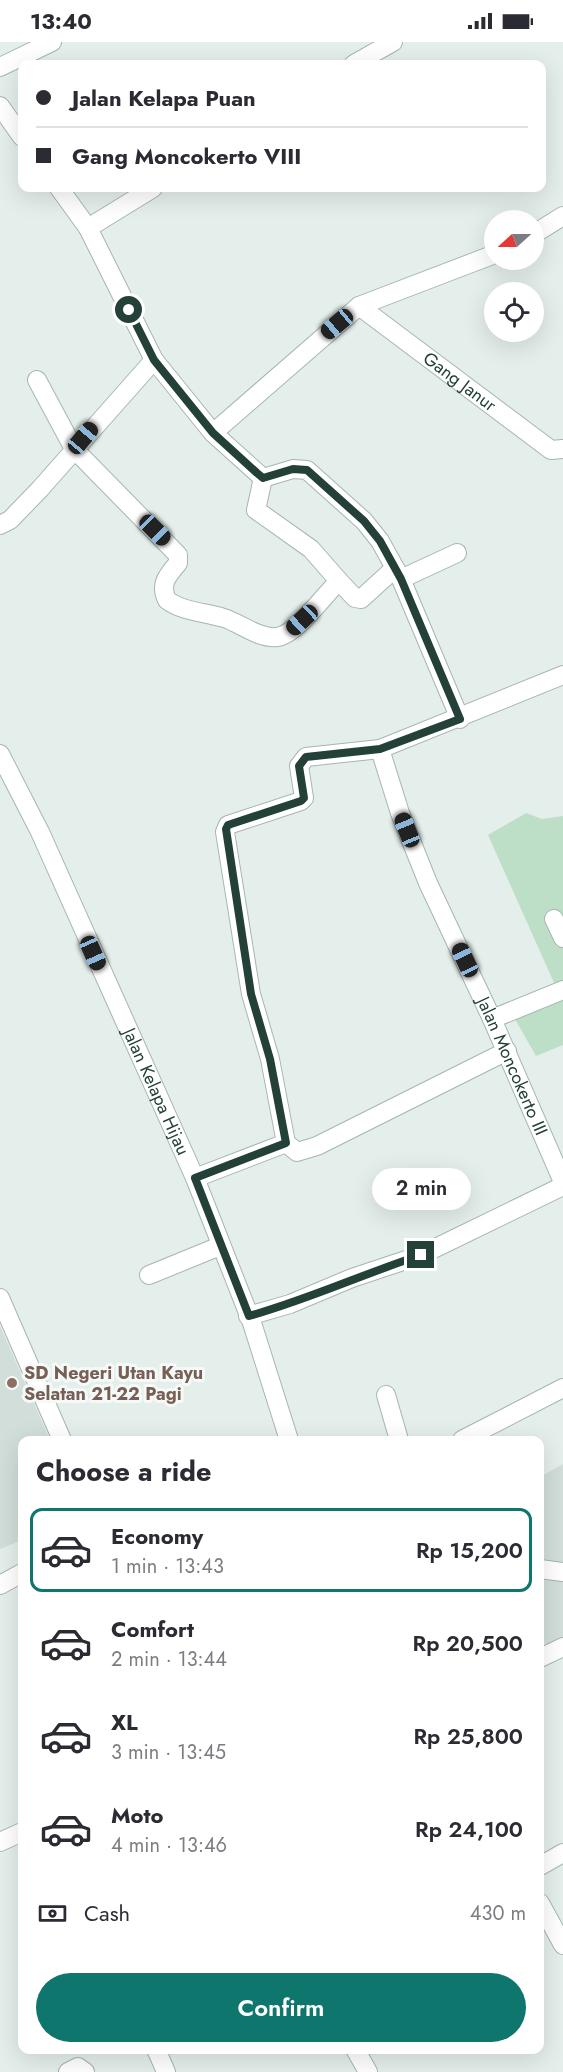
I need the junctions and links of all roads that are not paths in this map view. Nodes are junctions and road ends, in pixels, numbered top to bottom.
1 (52, 42) edge
2 (393, 42) edge
3 (361, 60) edge
4 (0, 67) edge
5 (0, 106) edge
6 (18, 131) edge
7 (62, 192) edge
8 (146, 192) edge
9 (563, 216) edge
10 (88, 228) junction
11 (544, 228) edge
12 (484, 258) edge
13 (359, 306) junction
14 (154, 360) junction
15 (37, 380) dead end
16 (213, 433) junction
17 (74, 449) junction
18 (563, 449) edge
19 (263, 478) junction
20 (2, 518) edge
21 (457, 552) dead end
22 (398, 574) junction
23 (339, 581) junction
24 (563, 675) edge
25 (460, 719) junction
26 (380, 749) junction
27 (0, 754) edge
28 (554, 919) dead end
29 (563, 938) edge
30 (563, 990) edge
31 (492, 1018) junction
32 (507, 1051) junction
33 (286, 1143) junction
34 (195, 1178) junction
35 (563, 1182) edge
36 (563, 1186) edge
37 (220, 1246) junction
38 (149, 1275) dead end
39 (0, 1298) edge
40 (249, 1316) junction
41 (563, 1388) edge
42 (386, 1395) dead end
43 (60, 1436) edge
44 (288, 1436) edge
45 (398, 1436) edge
46 (470, 1436) edge
47 (544, 1570) edge
48 (563, 1572) edge
49 (18, 1575) edge
50 (0, 1585) edge
51 (563, 1647) edge
52 (544, 1656) edge
53 (18, 1834) edge
54 (0, 1842) edge
55 (563, 1853) edge
56 (544, 1864) edge
57 (544, 1910) edge
58 (563, 1945) edge
59 (158, 2054) edge
60 (358, 2054) edge
61 (166, 2072) edge
62 (368, 2072) edge

1 - 4 street
2 - 3 street
5 - 6 street
7 - 10 street
8 - 10 street
9 - 11 street
10 - 14 street
12 - 13 street
13 - 16 street
13 - 18 street, Gang Janur
14 - 16 street
14 - 17 street
15 - 17 street
16 - 19 street
17 - 20 street
17 - 23 street
19 - 22 street
19 - 23 street
21 - 22 street
22 - 23 street
22 - 25 street
24 - 25 street
25 - 26 street
26 - 31 street, Jalan Moncokerto III
26 - 33 street
27 - 34 street, Jalan Kelapa Hijau
28 - 29 street
30 - 31 street
31 - 32 street, Jalan Moncokerto III
32 - 33 street
32 - 35 street, Jalan Moncokerto III
33 - 34 street
34 - 37 street, Jalan Kelapa Hijau
36 - 40 street
37 - 38 street
37 - 40 street, Jalan Kelapa Hijau
39 - 43 street
40 - 44 street, Jalan Kelapa Hijau
41 - 46 street
42 - 45 street
47 - 48 street
49 - 50 street
51 - 52 street
53 - 54 street
55 - 56 street
57 - 58 street
59 - 61 street
60 - 62 street

